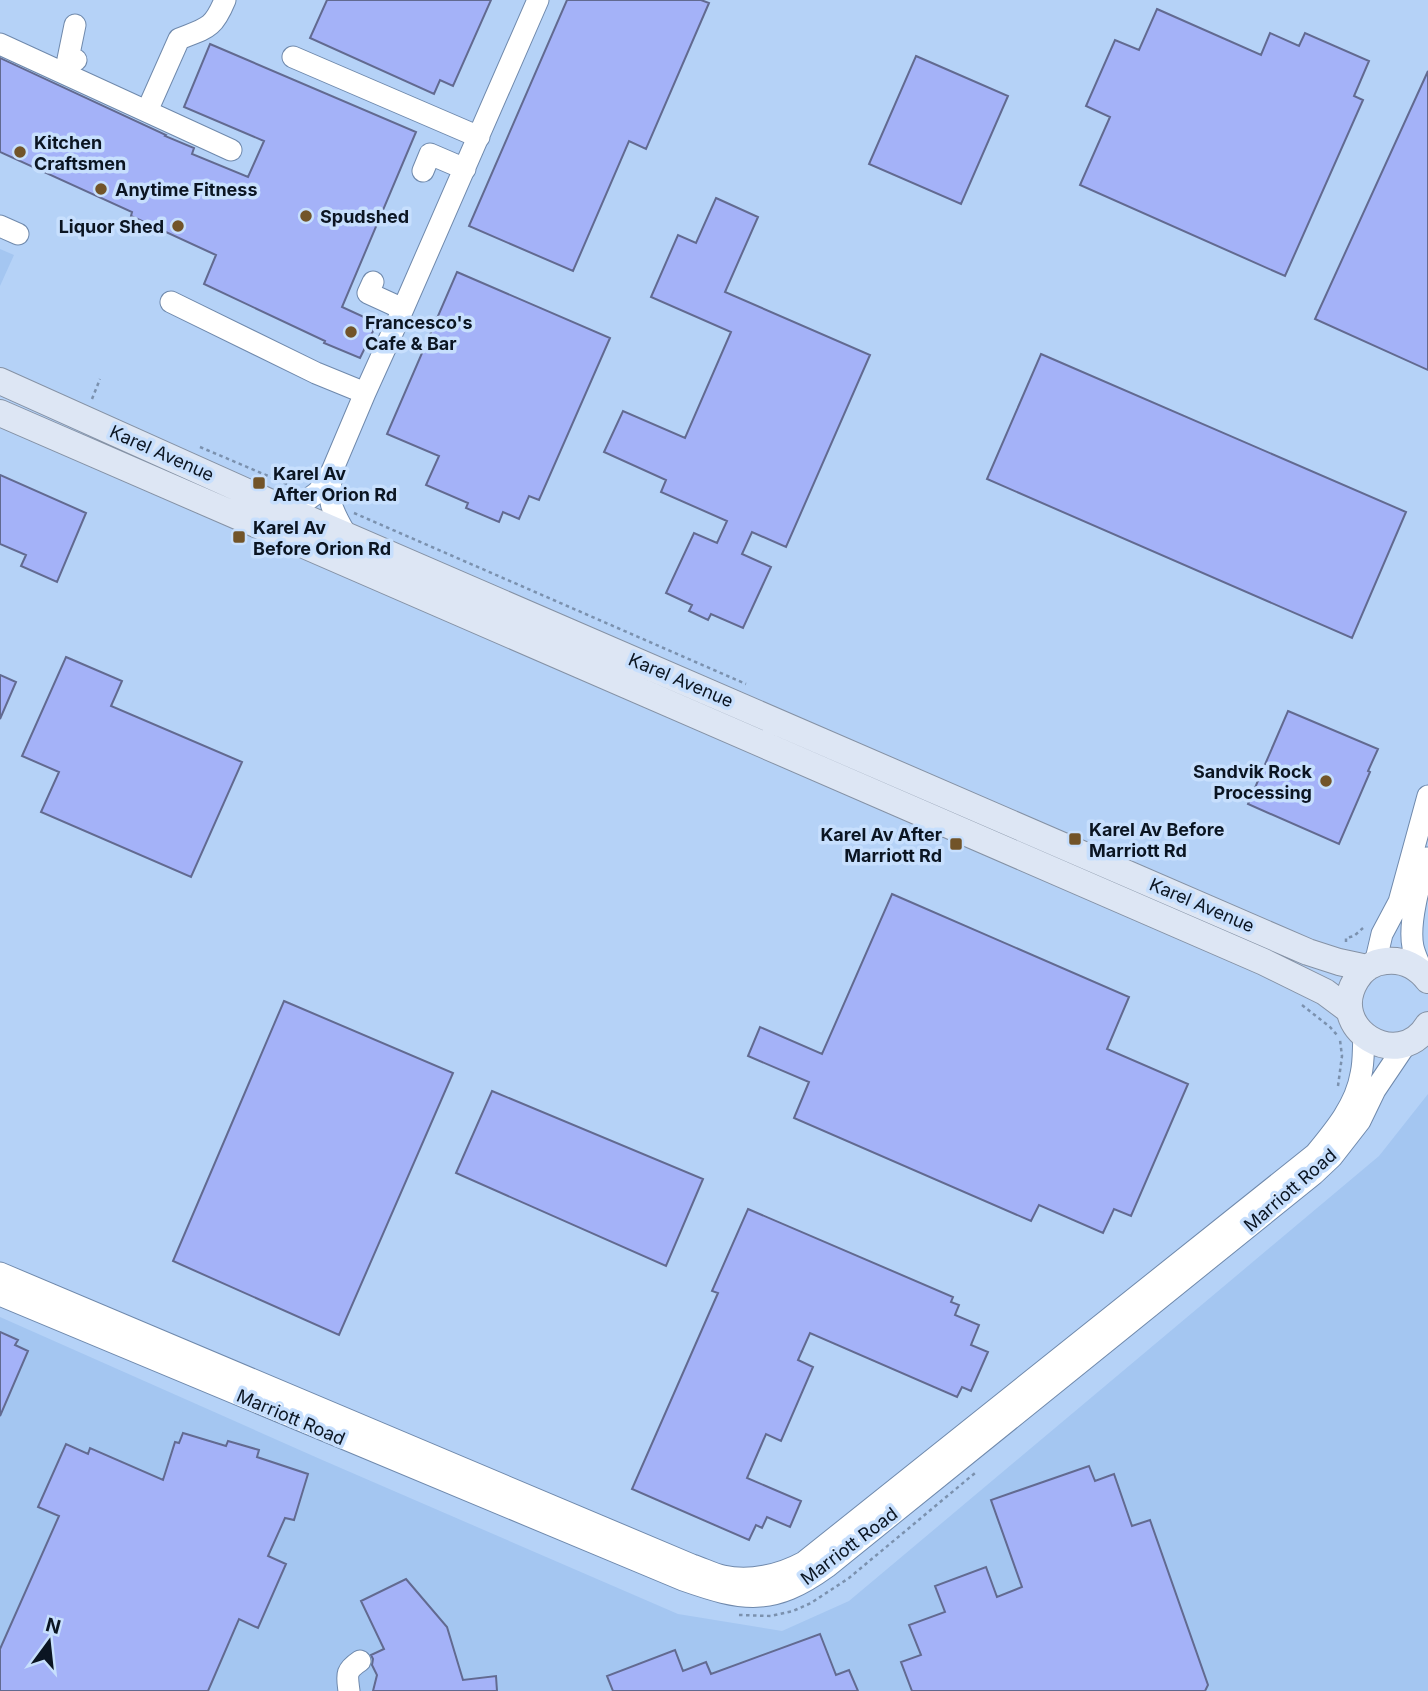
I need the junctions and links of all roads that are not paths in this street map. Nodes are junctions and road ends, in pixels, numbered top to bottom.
1 (225, 0) edge
2 (538, 0) edge
3 (75, 25) dead end
4 (0, 44) edge
5 (293, 57) dead end
6 (76, 60) dead end
7 (147, 111) junction
8 (479, 137) junction
9 (231, 150) dead end
10 (465, 169) junction
11 (423, 172) dead end
12 (373, 282) dead end
13 (403, 309) junction
14 (174, 310) dead end
15 (0, 381) edge
16 (365, 393) junction
17 (42, 400) junction
18 (0, 414) edge
19 (128, 469) junction
20 (322, 500) junction
21 (278, 506) junction
22 (346, 535) junction
23 (1428, 796) edge
24 (1428, 852) edge
25 (1371, 966) junction
26 (1426, 977) edge
27 (1349, 1010) junction
28 (1364, 1036) junction
29 (1419, 1036) edge
30 (0, 1273) edge
31 (0, 1295) edge
32 (360, 1661) dead end
33 (349, 1691) edge

1 - 7 street
2 - 8 street
3 - 6 street
4 - 7 street
5 - 8 street
7 - 9 street
8 - 10 street
10 - 11 street
10 - 13 street
12 - 13 street
13 - 16 street
14 - 16 street
15 - 17 main road, Karel Avenue
16 - 20 street
17 - 19 main road
17 - 21 main road, Karel Avenue
18 - 19 main road, Karel Avenue
19 - 27 main road, Karel Avenue
20 - 21 street
20 - 22 street
21 - 22 main road, Karel Avenue
22 - 25 main road, Karel Avenue
23 - 25 street
24 - 26 street
25 - 26 main road, Karel Avenue
25 - 27 main road
27 - 28 main road, Karel Avenue
28 - 29 main road
28 - 30 street, Marriott Road
29 - 31 street, Marriott Road
32 - 33 street

